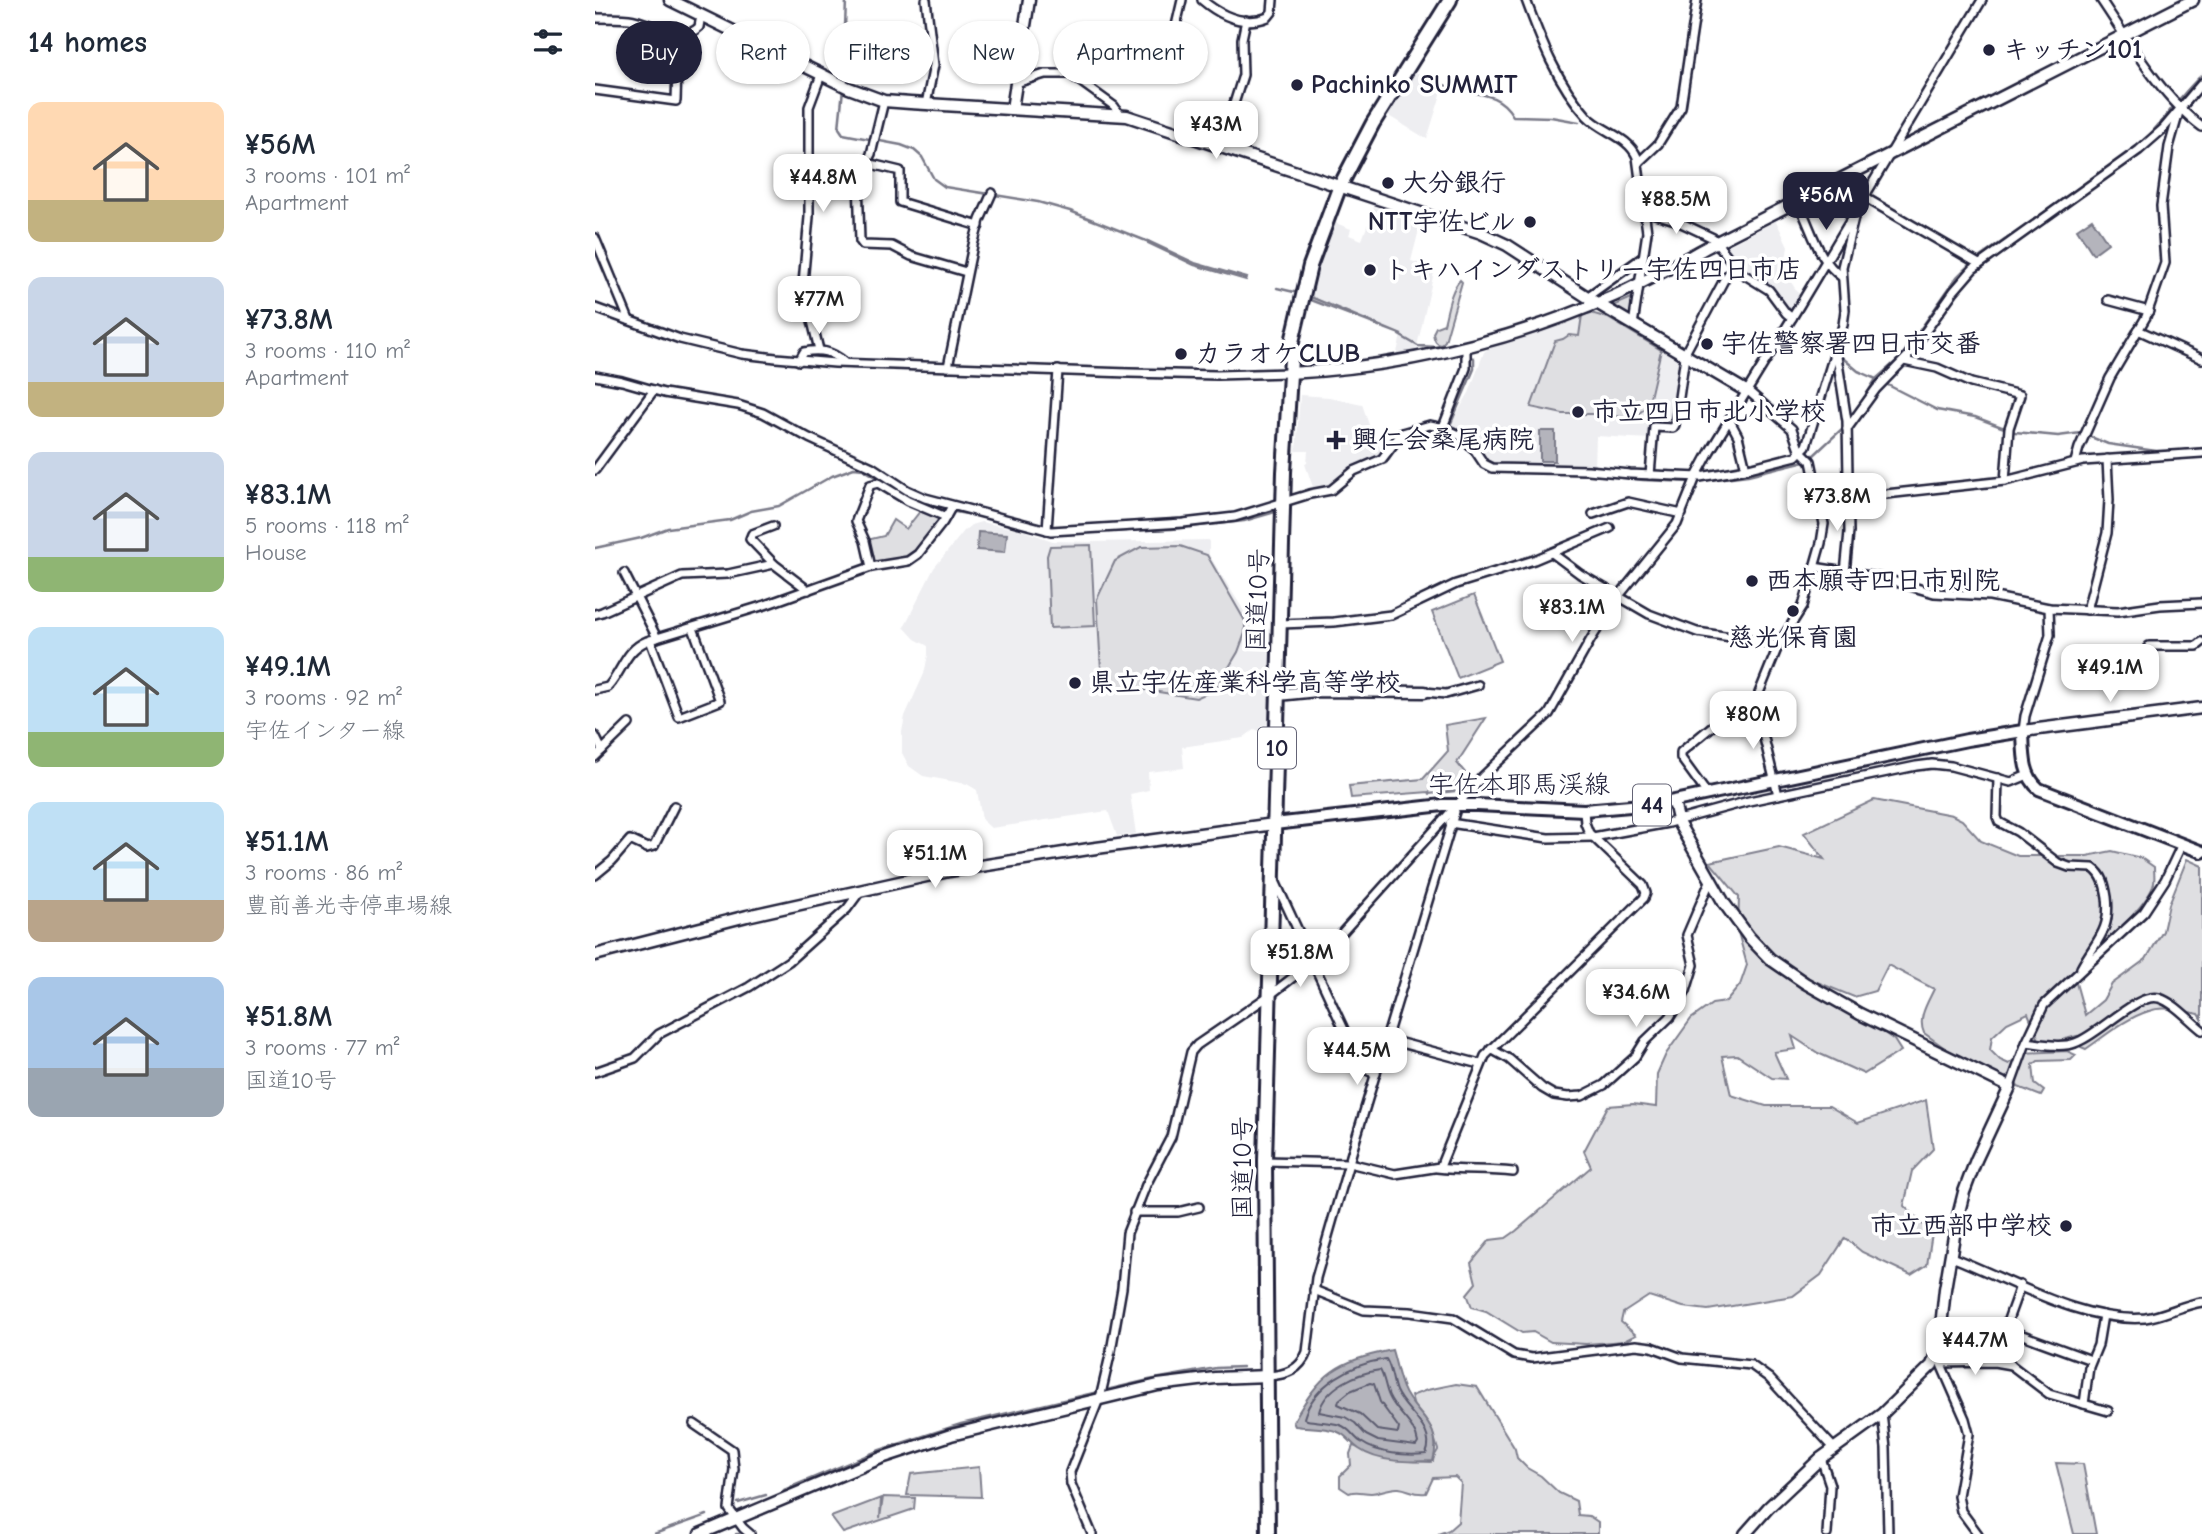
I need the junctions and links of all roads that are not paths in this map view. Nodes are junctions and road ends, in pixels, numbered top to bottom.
1 (670, 0) edge
2 (926, 0) edge
3 (1029, 0) edge
4 (1182, 0) edge
5 (1202, 0) edge
6 (1273, 0) edge
7 (1450, 0) edge
8 (1526, 0) edge
9 (1697, 0) edge
10 (2101, 0) edge
11 (2193, 0) edge
12 (1979, 1) edge
13 (701, 15) junction
14 (595, 18) edge
15 (1246, 20) junction
16 (638, 21) edge
17 (700, 21) edge
18 (1026, 21) edge
19 (1177, 21) edge
20 (2124, 35) junction
21 (821, 75) junction
22 (1039, 76) edge
23 (2202, 82) edge
24 (677, 84) edge
25 (1016, 84) edge
26 (595, 90) edge
27 (884, 100) junction
28 (926, 104) junction
29 (2178, 105) junction
30 (1012, 110) junction
31 (1120, 115) junction
32 (2202, 127) edge
33 (1226, 148) junction
34 (1889, 154) junction
35 (1639, 162) junction
36 (867, 163) junction
37 (1340, 186) junction
38 (992, 193) dead end
39 (1864, 197) junction
40 (1797, 201) junction
41 (1857, 208) junction
42 (1645, 211) junction
43 (979, 226) junction
44 (595, 238) edge
45 (1717, 242) junction
46 (597, 251) edge
47 (1643, 257) junction
48 (1826, 261) junction
49 (1979, 264) junction
50 (1735, 266) junction
51 (966, 272) junction
52 (1842, 277) junction
53 (1639, 284) junction
54 (1592, 300) junction
55 (2108, 300) dead end
56 (595, 308) edge
57 (2149, 311) junction
58 (1792, 318) junction
59 (628, 320) junction
60 (1633, 325) junction
61 (2138, 330) junction
62 (1466, 347) junction
63 (1836, 348) junction
64 (819, 350) junction
65 (1685, 355) junction
66 (2202, 359) edge
67 (1904, 360) junction
68 (799, 361) junction
69 (844, 363) junction
70 (949, 367) junction
71 (1058, 370) junction
72 (1289, 373) junction
73 (595, 376) edge
74 (654, 390) junction
75 (1747, 391) junction
76 (1729, 419) junction
77 (1443, 427) junction
78 (1847, 429) junction
79 (1803, 452) junction
80 (2202, 453) edge
81 (605, 456) junction
82 (595, 458) edge
83 (2107, 459) junction
84 (2075, 462) junction
85 (1746, 469) junction
86 (595, 470) edge
87 (1650, 475) junction
88 (1694, 480) junction
89 (2005, 481) junction
90 (1848, 498) junction
91 (1818, 499) junction
92 (1283, 503) junction
93 (952, 506) junction
94 (1593, 514) dead end
95 (1682, 514) junction
96 (946, 517) junction
97 (773, 526) dead end
98 (1610, 528) dead end
99 (1047, 530) junction
100 (1552, 553) junction
101 (774, 564) junction
102 (871, 567) junction
103 (1814, 567) junction
104 (624, 573) dead end
105 (1846, 573) junction
106 (808, 590) junction
107 (637, 597) junction
108 (1618, 597) junction
109 (2202, 603) edge
110 (2049, 608) junction
111 (2087, 610) junction
112 (595, 614) edge
113 (1280, 624) junction
114 (693, 628) junction
115 (654, 639) junction
116 (2202, 642) edge
117 (1778, 646) junction
118 (2149, 646) dead end
119 (1478, 685) dead end
120 (595, 690) edge
121 (1425, 692) joint
122 (1278, 695) junction
123 (1759, 703) junction
124 (2202, 708) edge
125 (629, 724) dead end
126 (2023, 731) junction
127 (595, 736) edge
128 (602, 750) junction
129 (595, 757) edge
130 (2028, 775) junction
131 (1998, 778) junction
132 (1774, 781) junction
133 (1708, 795) junction
134 (1778, 795) junction
135 (1674, 802) junction
136 (1458, 805) junction
137 (674, 806) dead end
138 (1584, 810) junction
139 (1677, 820) junction
140 (1450, 823) junction
141 (1275, 824) junction
142 (1593, 837) junction
143 (2182, 845) junction
144 (2202, 852) edge
145 (595, 875) edge
146 (1273, 878) junction
147 (1711, 879) junction
148 (861, 890) junction
149 (595, 955) edge
150 (1314, 962) junction
151 (2078, 973) junction
152 (1270, 995) junction
153 (2202, 1030) edge
154 (1387, 1039) junction
155 (2027, 1042) junction
156 (1491, 1049) junction
157 (1480, 1064) junction
158 (595, 1072) edge
159 (1376, 1074) junction
160 (2010, 1087) junction
161 (1265, 1161) junction
162 (1349, 1163) junction
163 (1437, 1168) junction
164 (1513, 1172) dead end
165 (1199, 1207) dead end
166 (1134, 1212) junction
167 (1951, 1257) junction
168 (2020, 1286) junction
169 (1314, 1290) junction
170 (2202, 1302) edge
171 (2103, 1315) junction
172 (2006, 1329) junction
173 (1939, 1359) junction
174 (2091, 1360) junction
175 (2011, 1365) junction
176 (1268, 1376) junction
177 (1100, 1394) junction
178 (2084, 1404) junction
179 (2108, 1411) dead end
180 (1882, 1414) junction
181 (694, 1424) dead end
182 (1833, 1447) junction
183 (1821, 1458) junction
184 (736, 1520) junction
185 (700, 1534) edge
186 (750, 1534) edge
187 (1092, 1534) edge
188 (1268, 1534) edge
189 (1745, 1534) edge
190 (1827, 1534) edge
191 (1888, 1534) edge
192 (1978, 1534) edge

1 - 13 street
2 - 28 street
3 - 18 street
4 - 19 street
5 - 15 street
6 - 15 street
7 - 37 highway, 国道10号 / 10
8 - 35 street
9 - 35 street
10 - 20 street
11 - 20 street
12 - 34 street
13 - 17 street
13 - 21 street
14 - 16 street
15 - 33 street
20 - 29 street
20 - 34 street
21 - 27 street
21 - 64 street
22 - 31 street
23 - 29 street
24 - 26 street
25 - 30 street
27 - 28 street
27 - 36 street
28 - 30 street
29 - 32 street
29 - 49 street
29 - 57 street
30 - 31 street
31 - 33 street
33 - 37 street
34 - 39 street
34 - 40 street
35 - 42 street
36 - 43 street
36 - 51 street
37 - 54 street
37 - 72 highway, 国道10号 / 10
38 - 43 street
39 - 41 street
39 - 49 street
40 - 45 street
40 - 48 street
41 - 48 street
41 - 52 street
42 - 45 street
42 - 47 street
43 - 51 street
44 - 46 street
45 - 50 street
45 - 53 street
46 - 59 street
47 - 53 street
47 - 54 street
48 - 52 street
48 - 58 street
49 - 67 street
50 - 58 street
50 - 65 street
51 - 70 street
52 - 63 street
53 - 54 street
53 - 60 street
54 - 60 street
54 - 62 street
55 - 57 street
56 - 59 street
57 - 61 street
58 - 75 street
59 - 68 street
60 - 65 street
61 - 66 street
61 - 84 street
62 - 72 street
62 - 77 street
63 - 78 street
63 - 79 street
64 - 68 street
64 - 69 street
65 - 75 street
65 - 87 street
67 - 78 street
67 - 89 street
68 - 69 street
69 - 70 street
70 - 71 street
71 - 72 street
71 - 99 street
72 - 92 highway, 国道10号 / 10
73 - 74 street
74 - 81 street
74 - 93 street
75 - 76 street
75 - 79 street
76 - 85 street
76 - 88 street
77 - 87 street
77 - 92 street
78 - 90 street
79 - 85 street
79 - 91 street
80 - 83 street
81 - 82 street
81 - 86 street
83 - 84 street
83 - 111 street
84 - 89 street
85 - 88 street
87 - 88 street
88 - 95 street
89 - 90 street
90 - 91 street
90 - 105 street
91 - 103 street
92 - 99 street
92 - 113 highway, 国道10号 / 10
93 - 96 street
93 - 99 street
94 - 95 street
95 - 108 street
96 - 102 street
96 - 102 street
97 - 101 street
98 - 100 street
100 - 108 street
100 - 113 street
101 - 106 street
101 - 107 street
102 - 106 street
103 - 105 street
103 - 117 street
104 - 107 street
105 - 110 street
106 - 114 street
107 - 112 street
107 - 115 street
108 - 117 street
108 - 136 street
109 - 111 street
110 - 111 street
110 - 126 street
113 - 122 highway, 国道10号 / 10
114 - 115 street
114 - 115 street
115 - 120 street
116 - 118 street
117 - 123 street
119 - 121 street
121 - 122 street
122 - 141 highway, 国道10号 / 10
123 - 132 street
123 - 133 street
124 - 126 street
125 - 128 street
126 - 130 main road
126 - 132 main road, 宇佐本耶馬渓線 / 44
127 - 128 street
128 - 129 street
130 - 131 street, 44
130 - 143 main road
131 - 134 street, 44
131 - 151 street
132 - 133 main road, 宇佐本耶馬渓線 / 44
132 - 134 street
133 - 135 main road, 宇佐本耶馬渓線 / 44
134 - 139 street, 44
135 - 138 main road, 宇佐本耶馬渓線 / 44
135 - 139 street
136 - 138 main road, 宇佐本耶馬渓線 / 44
136 - 140 street
136 - 141 main road, 宇佐本耶馬渓線 / 44
136 - 150 street
137 - 145 street
138 - 142 street
139 - 142 street, 44
139 - 147 street
140 - 142 street, 44
140 - 154 street
141 - 146 highway, 国道10号 / 10
141 - 148 street
142 - 156 street
143 - 144 main road
143 - 151 street
146 - 150 street
146 - 152 highway, 国道10号 / 10
147 - 156 street
147 - 160 street
148 - 149 street
148 - 158 street
150 - 152 street
150 - 159 street
151 - 155 street
152 - 161 highway, 国道10号 / 10
152 - 166 street
153 - 155 street
154 - 157 street
154 - 159 street
155 - 160 street
156 - 157 street
157 - 163 street
159 - 162 street
160 - 167 street
161 - 162 street
161 - 176 highway, 国道10号 / 10
162 - 163 street
162 - 169 street
163 - 164 street
165 - 166 street
166 - 177 street
167 - 168 street
167 - 173 street
168 - 171 street
168 - 172 street
169 - 176 street
169 - 182 street
170 - 171 street
171 - 174 street
172 - 174 street
172 - 175 street
173 - 175 street
173 - 180 street
173 - 192 street
174 - 178 street
175 - 178 street
176 - 177 street
176 - 188 highway, 国道10号 / 10
177 - 184 street
177 - 187 street
178 - 179 street
180 - 182 street
180 - 191 street
181 - 184 street
182 - 183 street
183 - 189 street
183 - 190 street
184 - 185 street
184 - 186 street

